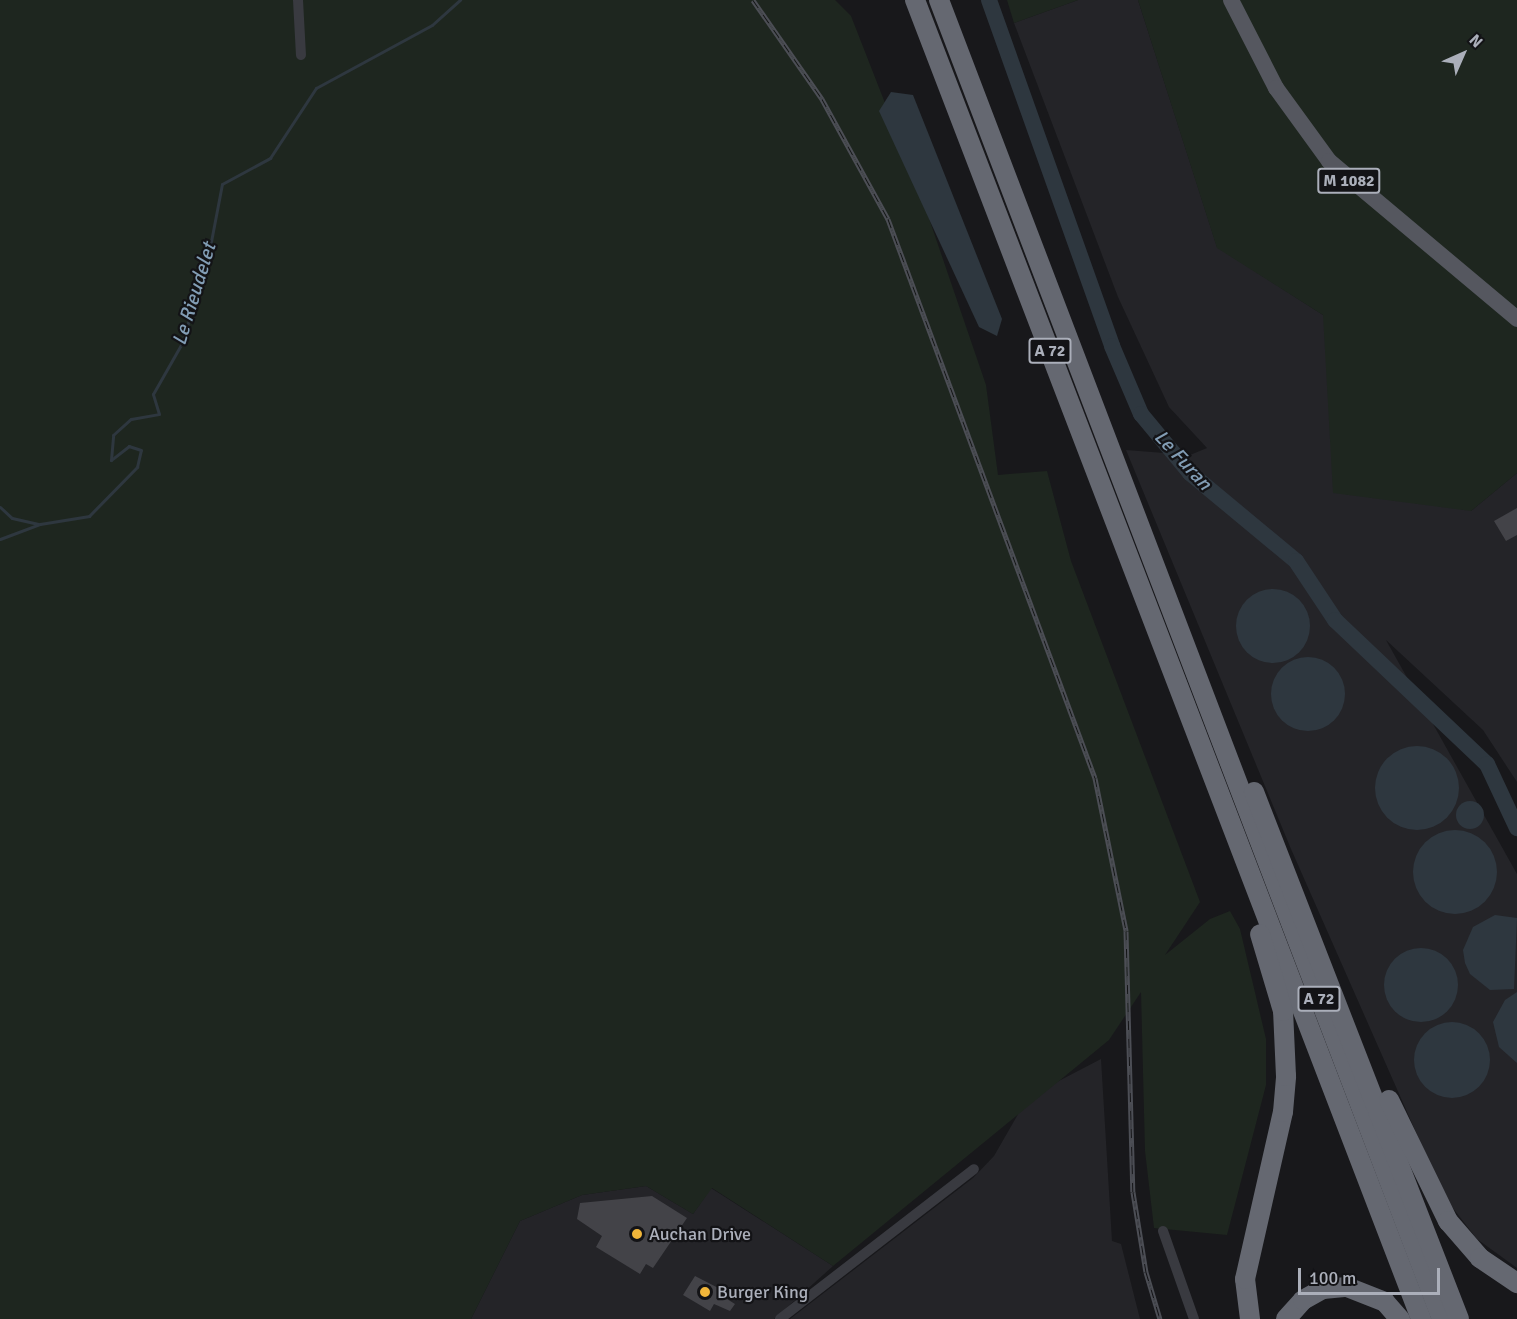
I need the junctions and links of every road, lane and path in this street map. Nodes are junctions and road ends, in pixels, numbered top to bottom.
1 (298, 0) edge
2 (915, 0) edge
3 (939, 0) edge
4 (1232, 0) edge
5 (301, 55) dead end
6 (1517, 319) edge
7 (1197, 678) junction
8 (1251, 873) junction
9 (1308, 921) junction
10 (974, 1169) dead end
11 (1163, 1231) dead end
12 (1517, 1283) edge
13 (780, 1319) edge
14 (1194, 1319) edge
15 (1250, 1319) edge
16 (1286, 1319) edge
17 (1400, 1319) edge
18 (1421, 1319) edge
19 (1442, 1319) edge
20 (1459, 1319) edge

1 - 5 street
2 - 8 highway, A 72
3 - 7 highway, A 72
4 - 6 main road, M 1082
7 - 9 highway
7 - 19 highway, A 72
8 - 15 highway
8 - 18 highway, A 72
9 - 12 highway
9 - 20 highway
10 - 13 street
11 - 14 street
16 - 17 highway

